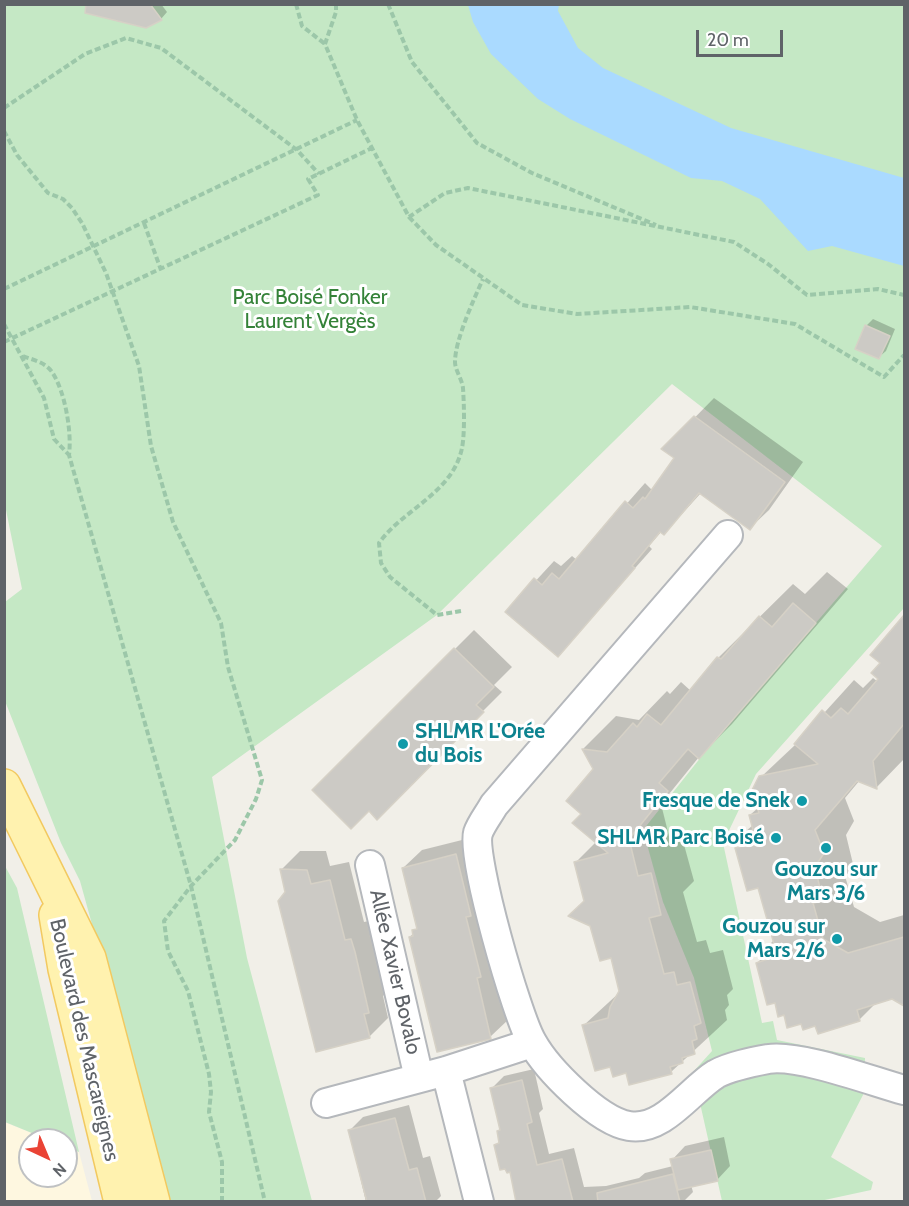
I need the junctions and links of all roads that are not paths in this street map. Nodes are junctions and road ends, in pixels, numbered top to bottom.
1 (728, 535) dead end
2 (4, 786) edge
3 (370, 865) dead end
4 (49, 878) junction
5 (532, 1042) junction
6 (433, 1075) junction
7 (904, 1090) edge
8 (326, 1103) dead end
9 (121, 1202) edge
10 (153, 1202) edge
11 (479, 1202) edge

1 - 5 street
2 - 4 main road, Boulevard des Mascareignes
3 - 6 street, Allée Xavier Bovalo
4 - 9 main road, Boulevard des Mascareignes
4 - 10 main road, Boulevard des Mascareignes
5 - 6 street, Allée Xavier Bovalo
5 - 7 street
6 - 8 street, Allée Xavier Bovalo
6 - 11 street

